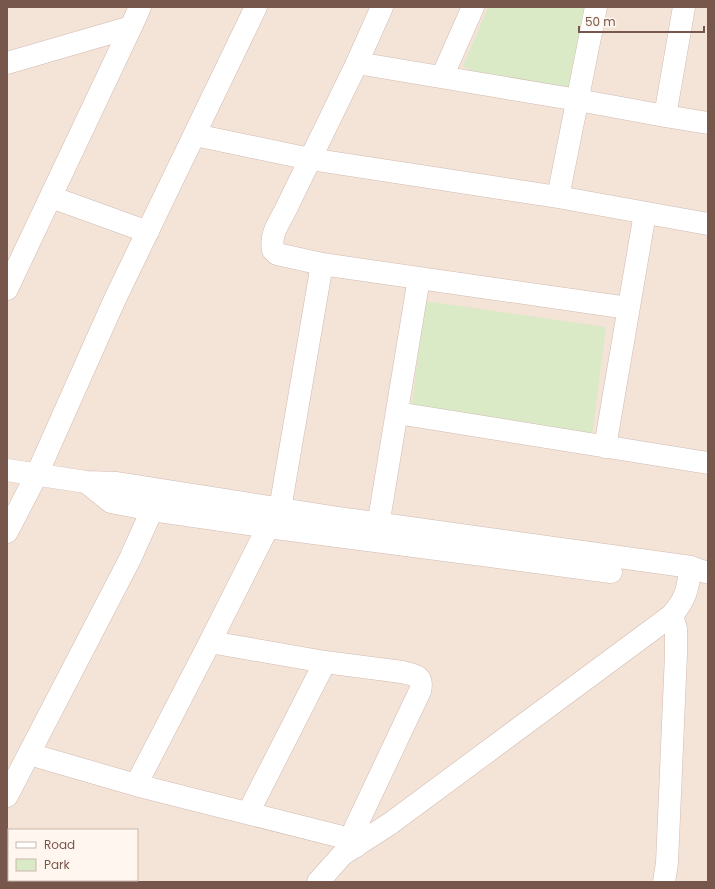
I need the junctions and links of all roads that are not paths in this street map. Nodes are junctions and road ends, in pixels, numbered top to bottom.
1 (140, 7) edge
2 (256, 7) edge
3 (382, 7) edge
4 (472, 7) edge
5 (596, 7) edge
6 (684, 7) edge
7 (132, 27) junction
8 (7, 63) edge
9 (357, 63) junction
10 (442, 77) junction
11 (578, 100) junction
12 (665, 116) junction
13 (708, 123) edge
14 (195, 135) junction
15 (310, 159) junction
16 (51, 197) junction
17 (558, 197) junction
18 (645, 213) junction
19 (708, 224) edge
20 (148, 232) junction
21 (322, 264) junction
22 (419, 278) junction
23 (7, 289) edge
24 (628, 308) junction
25 (398, 413) junction
26 (605, 446) junction
27 (708, 463) edge
28 (7, 470) edge
29 (37, 474) junction
30 (86, 482) junction
31 (280, 509) junction
32 (152, 510) junction
33 (268, 527) junction
34 (7, 532) edge
35 (377, 532) junction
36 (698, 573) edge
37 (672, 615) junction
38 (210, 642) junction
39 (325, 662) junction
40 (29, 754) junction
41 (136, 785) junction
42 (7, 796) edge
43 (248, 813) junction
44 (352, 843) junction
45 (318, 882) edge
46 (664, 882) edge

1 - 7 street
2 - 14 street
3 - 9 street
4 - 10 street
5 - 11 street
6 - 12 street
7 - 8 street
7 - 16 street
9 - 10 street
9 - 15 street
10 - 11 street
11 - 12 street
11 - 17 street
12 - 13 street
14 - 15 street
14 - 20 street
15 - 17 street
15 - 21 street
16 - 20 street
16 - 23 street
17 - 18 street
18 - 19 street
18 - 24 street
20 - 29 street
21 - 22 street
21 - 31 street
22 - 24 street
22 - 25 street
24 - 26 street
25 - 26 street
25 - 35 street
26 - 27 street
28 - 29 street
29 - 30 street
29 - 34 street
30 - 31 street
30 - 32 street
31 - 35 street
32 - 33 street
32 - 40 street
33 - 35 street
33 - 38 street
35 - 36 street
36 - 37 street
37 - 44 street
37 - 46 street
38 - 39 street
38 - 41 street
39 - 43 street
39 - 44 street
40 - 41 street
40 - 42 street
41 - 43 street
43 - 44 street
44 - 45 street

